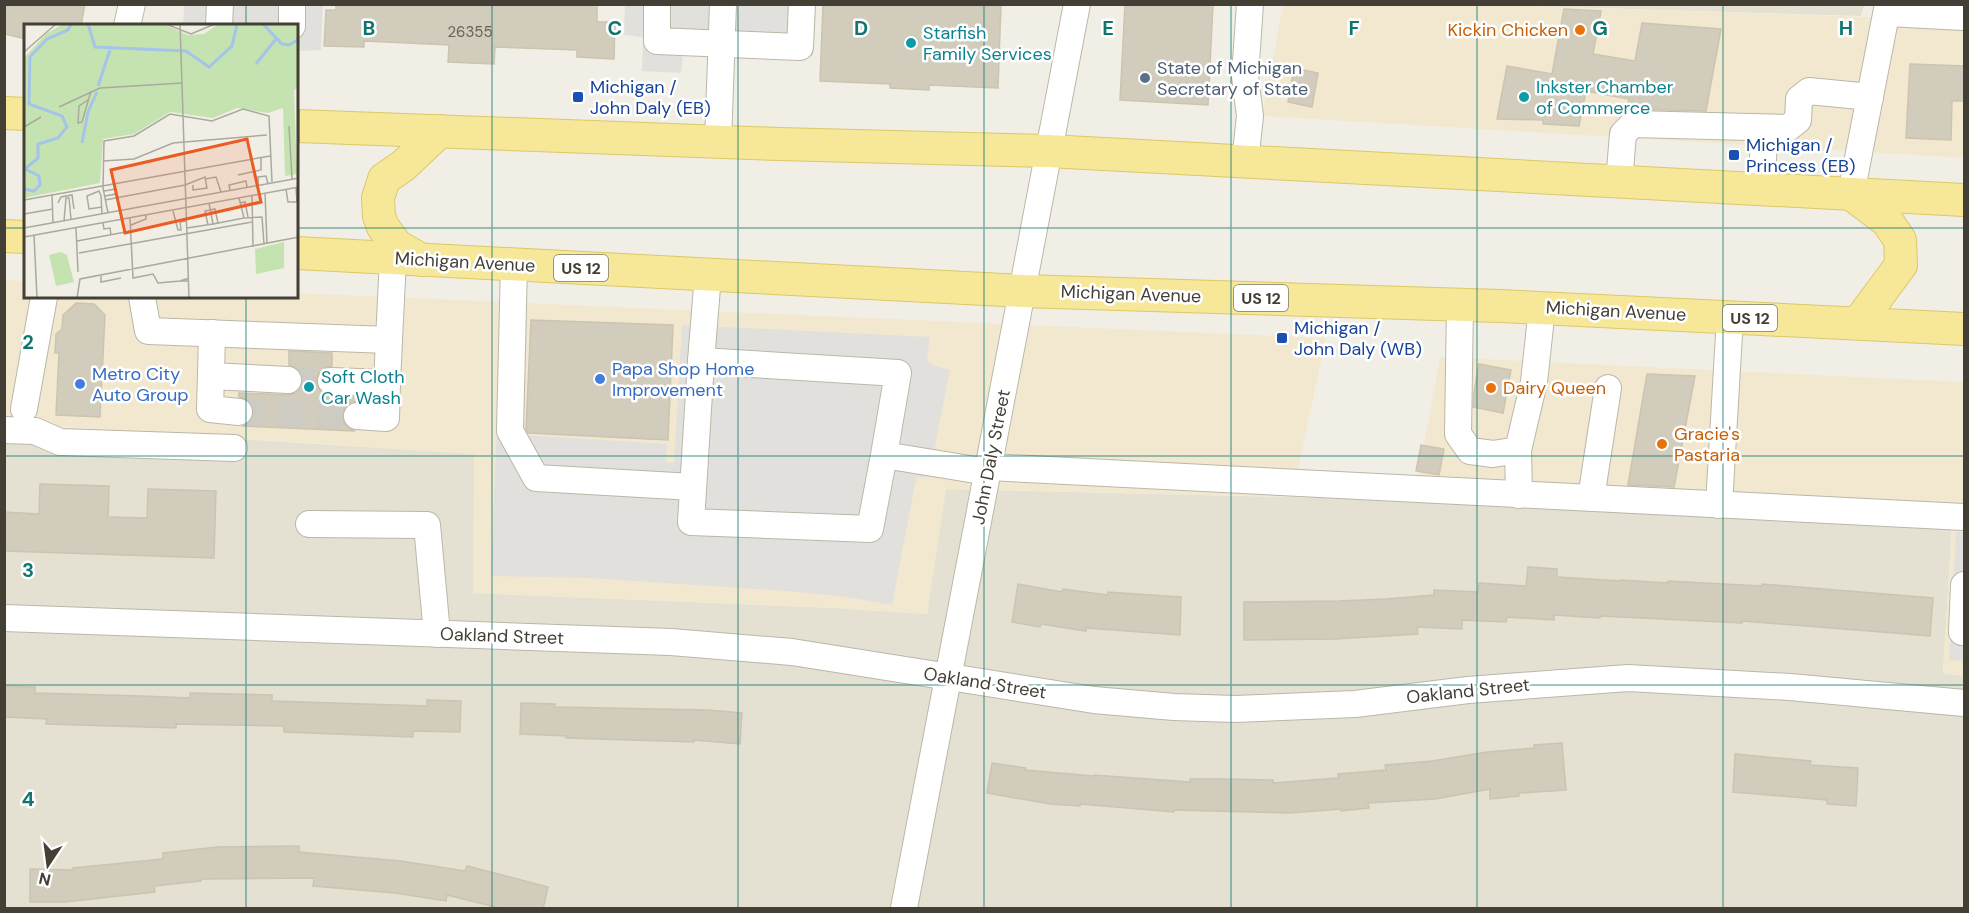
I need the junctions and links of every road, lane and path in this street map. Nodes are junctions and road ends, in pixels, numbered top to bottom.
1 (132, 4) edge
2 (220, 4) edge
3 (292, 4) edge
4 (657, 4) edge
5 (723, 4) edge
6 (802, 4) edge
7 (1077, 4) edge
8 (1250, 4) edge
9 (1887, 9) edge
10 (1965, 17) edge
11 (127, 24) edge
12 (219, 24) edge
13 (292, 24) edge
14 (722, 44) junction
15 (1870, 97) junction
16 (4, 113) edge
17 (24, 114) edge
18 (298, 126) edge
19 (1764, 129) junction
20 (440, 131) junction
21 (718, 142) junction
22 (1048, 151) junction
23 (1245, 162) junction
24 (1619, 182) junction
25 (1762, 190) junction
26 (1851, 194) junction
27 (1965, 200) edge
28 (4, 236) edge
29 (24, 237) edge
30 (298, 253) edge
31 (408, 259) junction
32 (514, 264) junction
33 (708, 275) junction
34 (1022, 291) junction
35 (44, 298) edge
36 (142, 298) edge
37 (1460, 304) junction
38 (1542, 308) junction
39 (1730, 317) junction
40 (1858, 323) junction
41 (1965, 329) edge
42 (212, 333) junction
43 (389, 340) junction
44 (701, 361) junction
45 (211, 376) junction
46 (288, 380) tunnel mouth
47 (331, 381) tunnel mouth
48 (387, 383) junction
49 (1608, 388) dead end
50 (24, 409) dead end
51 (239, 411) tunnel mouth
52 (357, 416) tunnel mouth
53 (4, 430) edge
54 (234, 448) dead end
55 (1518, 450) junction
56 (884, 455) junction
57 (988, 470) junction
58 (693, 487) junction
59 (1519, 495) junction
60 (1591, 498) junction
61 (1719, 505) junction
62 (1965, 517) edge
63 (309, 524) dead end
64 (1965, 585) edge
65 (4, 618) edge
66 (1965, 632) edge
67 (438, 634) junction
68 (949, 677) junction
69 (1965, 703) edge
70 (904, 909) edge

1 - 11 street
2 - 12 street
3 - 13 street
4 - 14 street
5 - 14 street
6 - 14 street
7 - 22 street, John Daly Street
8 - 23 street
9 - 10 street
9 - 15 street
14 - 21 street
15 - 19 street
15 - 26 street
16 - 17 main road
18 - 20 main road
19 - 24 street
19 - 25 street
20 - 21 main road
20 - 31 main road
21 - 22 main road
22 - 23 main road
22 - 34 street, John Daly Street
23 - 24 main road
24 - 25 main road
25 - 26 main road
26 - 27 main road
26 - 40 main road
28 - 29 main road
30 - 31 main road, Michigan Avenue / US 12
31 - 32 main road, Michigan Avenue / US 12
31 - 43 street
32 - 33 main road, Michigan Avenue / US 12
32 - 58 street
33 - 34 main road, Michigan Avenue / US 12
33 - 44 street
34 - 37 main road, Michigan Avenue / US 12
34 - 57 street, John Daly Street
35 - 50 street
36 - 42 street
37 - 38 main road, Michigan Avenue / US 12
37 - 55 street
38 - 39 main road, Michigan Avenue / US 12
38 - 55 street
39 - 40 main road, Michigan Avenue / US 12
39 - 61 street
40 - 41 main road, Michigan Avenue / US 12
42 - 43 street
42 - 45 street
43 - 48 street
44 - 56 street
44 - 58 street
45 - 46 street
45 - 51 street
47 - 48 street
48 - 52 street
49 - 60 street
53 - 54 street
55 - 59 street
56 - 57 street
56 - 58 street
57 - 59 street
57 - 68 street, John Daly Street
59 - 60 street
60 - 61 street
61 - 62 street
63 - 67 street
64 - 66 street
65 - 67 street, Oakland Street
67 - 68 street, Oakland Street
68 - 69 street, Oakland Street
68 - 70 street, John Daly Street

